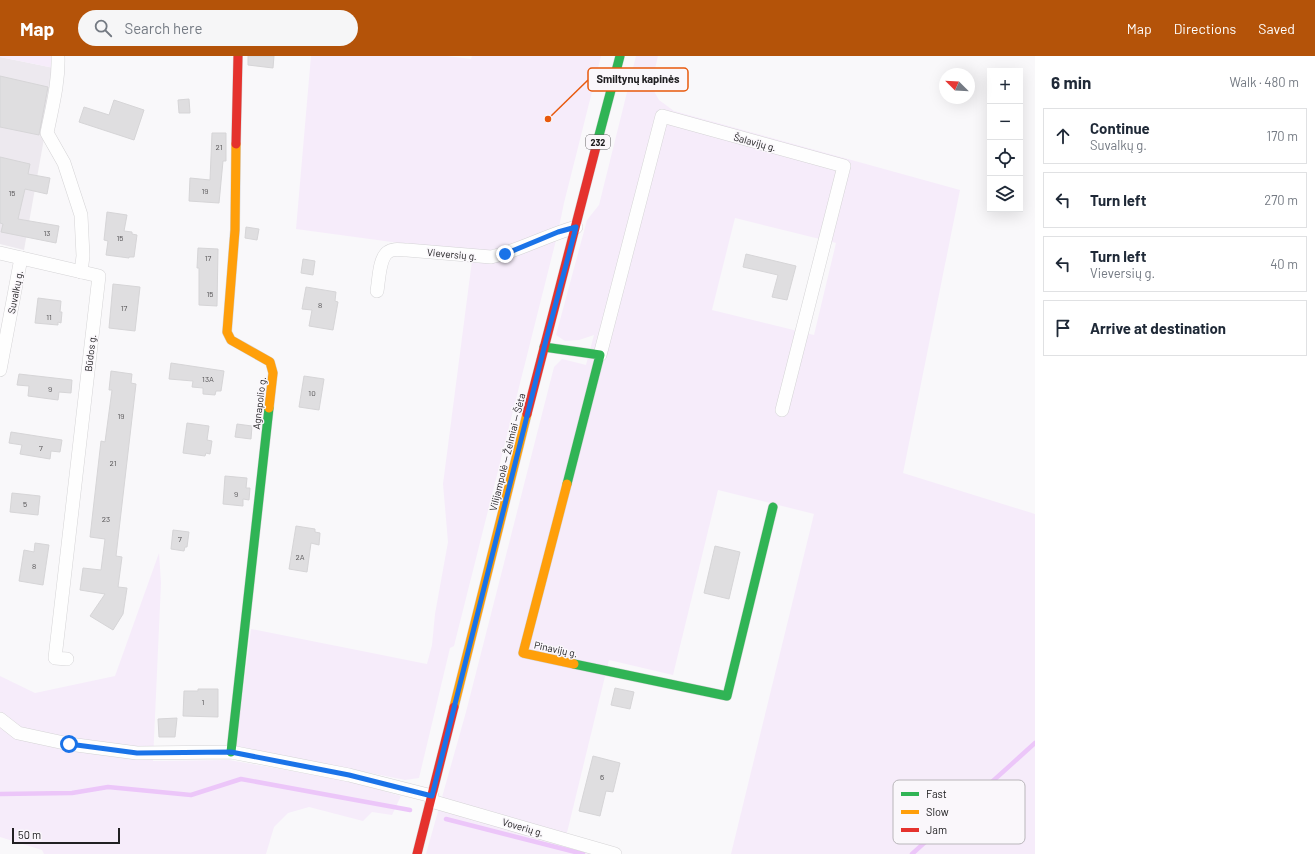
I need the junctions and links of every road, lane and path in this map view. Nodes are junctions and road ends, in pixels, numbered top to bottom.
1 (58, 56) edge
2 (238, 56) edge
3 (620, 56) edge
4 (576, 227) junction
5 (0, 253) edge
6 (21, 258) junction
7 (81, 272) junction
8 (377, 290) dead end
9 (544, 348) junction
10 (600, 355) junction
11 (0, 370) edge
12 (782, 410) dead end
13 (773, 507) dead end
14 (68, 659) dead end
15 (0, 719) edge
16 (231, 752) junction
17 (432, 798) junction
18 (417, 854) edge
19 (615, 854) edge

1 - 7 street
2 - 16 street, Agnapolio g.
3 - 4 street, Vilijampolė — Žeimiai — Šėta / 232
4 - 8 street, Vieversių g.
4 - 9 street, Vilijampolė — Žeimiai — Šėta / 232
5 - 6 street, Suvalkų g.
6 - 7 street
6 - 11 street, Suvalkų g.
7 - 14 street, Būdos g.
9 - 10 street
9 - 17 street, Vilijampolė — Žeimiai — Šėta / 232
10 - 12 street, Šalavijų g.
10 - 13 street, Pinavijų g.
15 - 16 street
16 - 17 street
17 - 18 street, Vilijampolė — Žeimiai — Šėta / 232
17 - 19 street, Voverių g.

